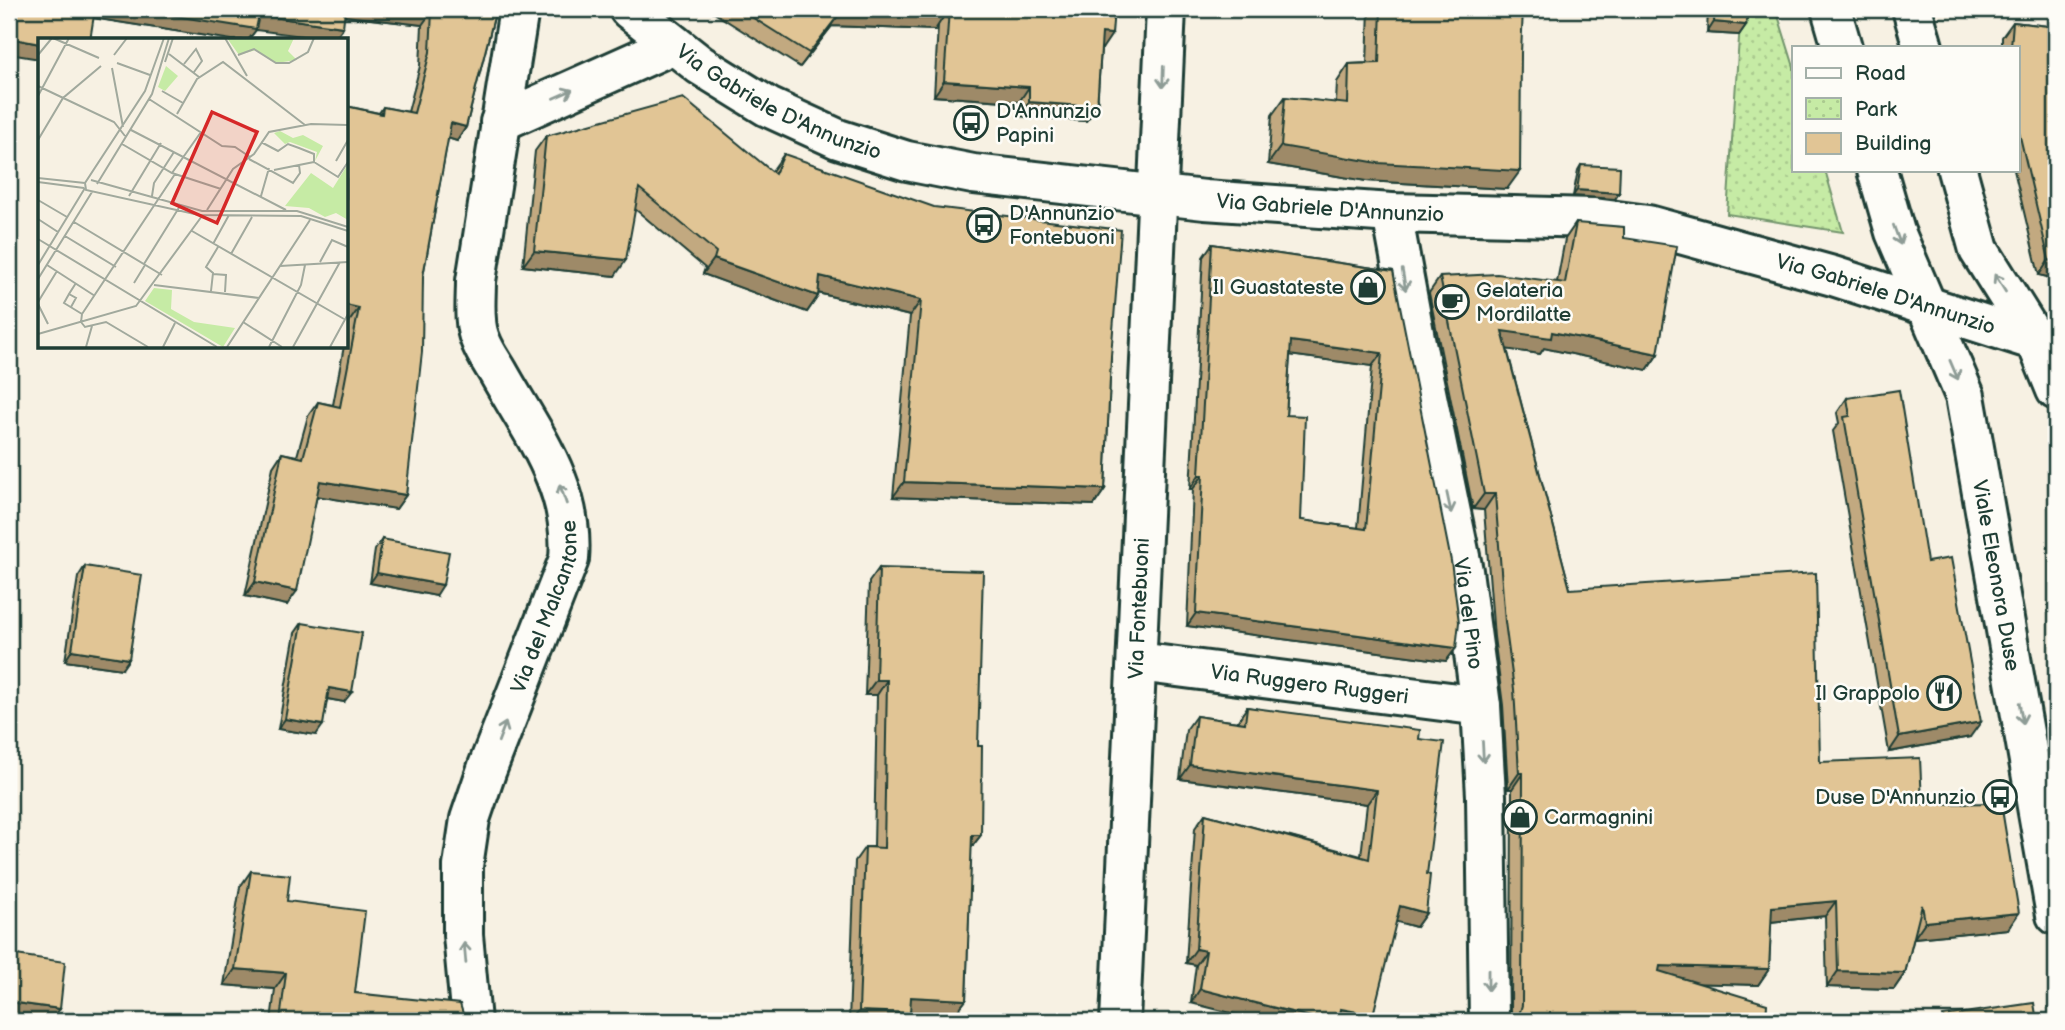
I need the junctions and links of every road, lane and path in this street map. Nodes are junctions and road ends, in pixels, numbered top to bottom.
1 (519, 9) edge
2 (629, 9) edge
3 (1166, 9) edge
4 (1831, 9) edge
5 (1912, 9) edge
6 (673, 45) junction
7 (1842, 46) edge
8 (1923, 46) edge
9 (500, 122) junction
10 (1878, 172) edge
11 (1958, 172) edge
12 (1158, 195) junction
13 (1392, 213) junction
14 (1927, 307) junction
15 (2046, 343) edge
16 (2056, 390) edge
17 (1138, 662) junction
18 (1481, 706) junction
19 (2050, 849) edge
20 (2056, 915) edge
21 (471, 1021) edge
22 (1120, 1021) edge
23 (1489, 1021) edge

1 - 9 street, Via del Malcantone
2 - 6 street, Via Gabriele D'Annunzio
3 -> 12 street, Via Fontebuoni
4 - 7 street
5 - 8 street
9 -> 6 street
6 - 12 street, Via Gabriele D'Annunzio
21 -> 9 street, Via del Malcantone
10 -> 14 street, Viale Eleonora Duse
15 -> 11 street
12 - 13 street, Via Gabriele D'Annunzio
12 - 17 street, Via Fontebuoni
13 - 14 street, Via Gabriele D'Annunzio
13 -> 18 street, Via del Pino
14 - 15 street, Via Gabriele D'Annunzio
14 -> 19 street, Viale Eleonora Duse
15 - 16 street
17 - 18 street, Via Ruggero Ruggeri
17 - 22 street, Via Fontebuoni
18 -> 23 street, Via del Pino
19 - 20 street, Viale Eleonora Duse

